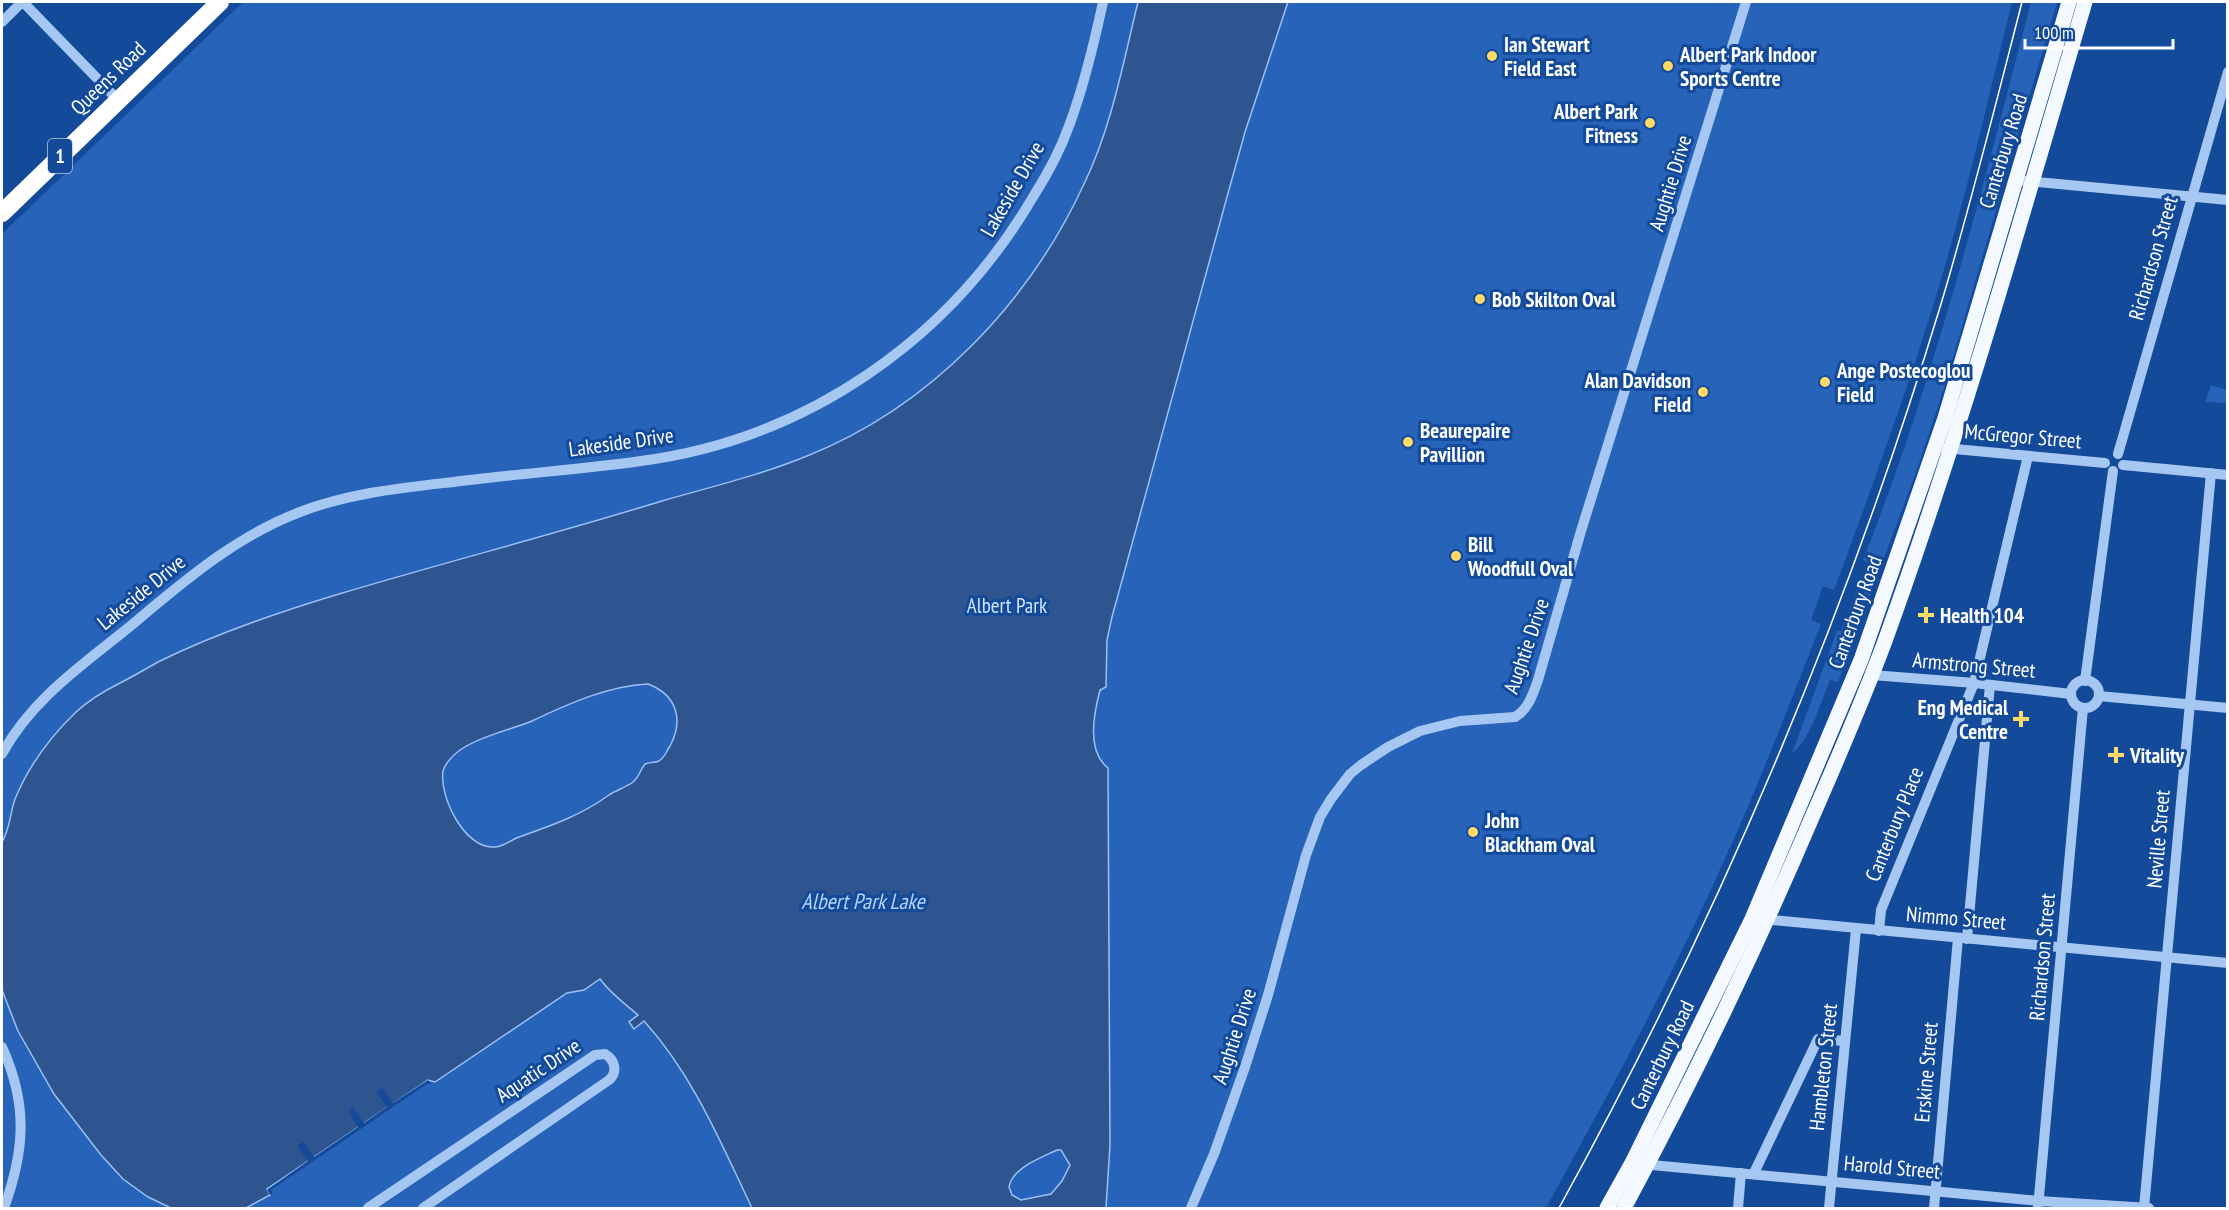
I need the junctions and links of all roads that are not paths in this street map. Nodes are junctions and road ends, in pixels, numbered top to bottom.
1 (23, 2) edge
2 (220, 2) edge
3 (1103, 2) edge
4 (1746, 2) edge
5 (2069, 2) edge
6 (2085, 2) edge
7 (2, 22) edge
8 (2228, 72) edge
9 (118, 100) junction
10 (2024, 181) junction
11 (2191, 196) junction
12 (2228, 200) edge
13 (2, 213) edge
14 (1943, 448) junction
15 (2028, 456) junction
16 (2120, 459) junction
17 (2109, 467) junction
18 (2227, 472) edge
19 (2211, 473) junction
20 (1872, 675) junction
21 (2085, 681) junction
22 (1974, 683) junction
23 (1990, 685) junction
24 (2072, 694) junction
25 (2099, 696) junction
26 (2190, 705) junction
27 (2083, 708) junction
28 (2228, 708) edge
29 (2, 754) edge
30 (1752, 919) junction
31 (1768, 920) junction
32 (1856, 928) junction
33 (1878, 931) junction
34 (1962, 939) junction
35 (2063, 948) junction
36 (2167, 958) junction
37 (2228, 963) edge
38 (1845, 1041) junction
39 (2, 1047) edge
40 (1632, 1163) junction
41 (1648, 1164) junction
42 (1741, 1173) junction
43 (1754, 1173) junction
44 (1832, 1181) junction
45 (1936, 1190) junction
46 (2039, 1205) edge
47 (2144, 1208) edge
48 (4, 1209) edge
49 (368, 1209) edge
50 (423, 1209) edge
51 (1191, 1209) edge
52 (1607, 1209) edge
53 (1624, 1209) edge
54 (1738, 1209) edge
55 (1829, 1209) edge
56 (1934, 1209) edge
57 (2149, 1209) edge

1 - 7 street
1 - 9 street
2 - 9 highway, Queens Road / 1
3 - 29 street, Lakeside Drive
4 - 51 street, Aughtie Drive
5 - 10 main road, Canterbury Road
6 - 10 main road, Canterbury Road
8 - 11 street, Richardson Street
9 - 13 highway, Queens Road / 1
10 - 11 street
10 - 14 main road, Canterbury Road
11 - 12 street
11 - 16 street, Richardson Street
14 - 15 street, McGregor Street
14 - 20 main road, Canterbury Road
14 - 30 main road, Canterbury Road
15 - 17 street, McGregor Street
15 - 22 street, Canterbury Place
16 - 17 street
16 - 17 street
16 - 19 street
17 - 21 street
18 - 19 street
19 - 26 street, Neville Street
20 - 22 street, Armstrong Street
20 - 31 main road, Canterbury Road
21 - 24 street
21 - 25 street
22 - 23 street, Armstrong Street
22 - 33 street, Canterbury Place
23 - 24 street, Armstrong Street
23 - 34 street, Erskine Street
24 - 27 street
25 - 26 street
25 - 27 street
26 - 28 street
26 - 36 street, Neville Street
27 - 35 street, Richardson Street
30 - 31 street, Nimmo Street
30 - 40 main road, Canterbury Road
31 - 32 street, Nimmo Street
31 - 41 main road, Canterbury Road
32 - 33 street, Nimmo Street
32 - 38 street, Hambleton Street
33 - 34 street, Nimmo Street
34 - 35 street, Nimmo Street
34 - 45 street, Erskine Street
35 - 36 street, Nimmo Street
35 - 46 street, Richardson Street
36 - 37 street, Nimmo Street
36 - 47 street, Neville Street
38 - 43 street
38 - 44 street, Hambleton Street
39 - 48 street
40 - 41 street, Harold Street
40 - 52 main road, Canterbury Road
41 - 42 street, Harold Street
41 - 53 main road, Canterbury Road
42 - 43 street, Harold Street
42 - 54 street
43 - 44 street, Harold Street
44 - 45 street, Harold Street
44 - 55 street, Hambleton Street
45 - 46 street, Harold Street
45 - 56 street, Erskine Street
46 - 47 street, Harold Street
47 - 57 street, Harold Street
49 - 50 street, Aquatic Drive

